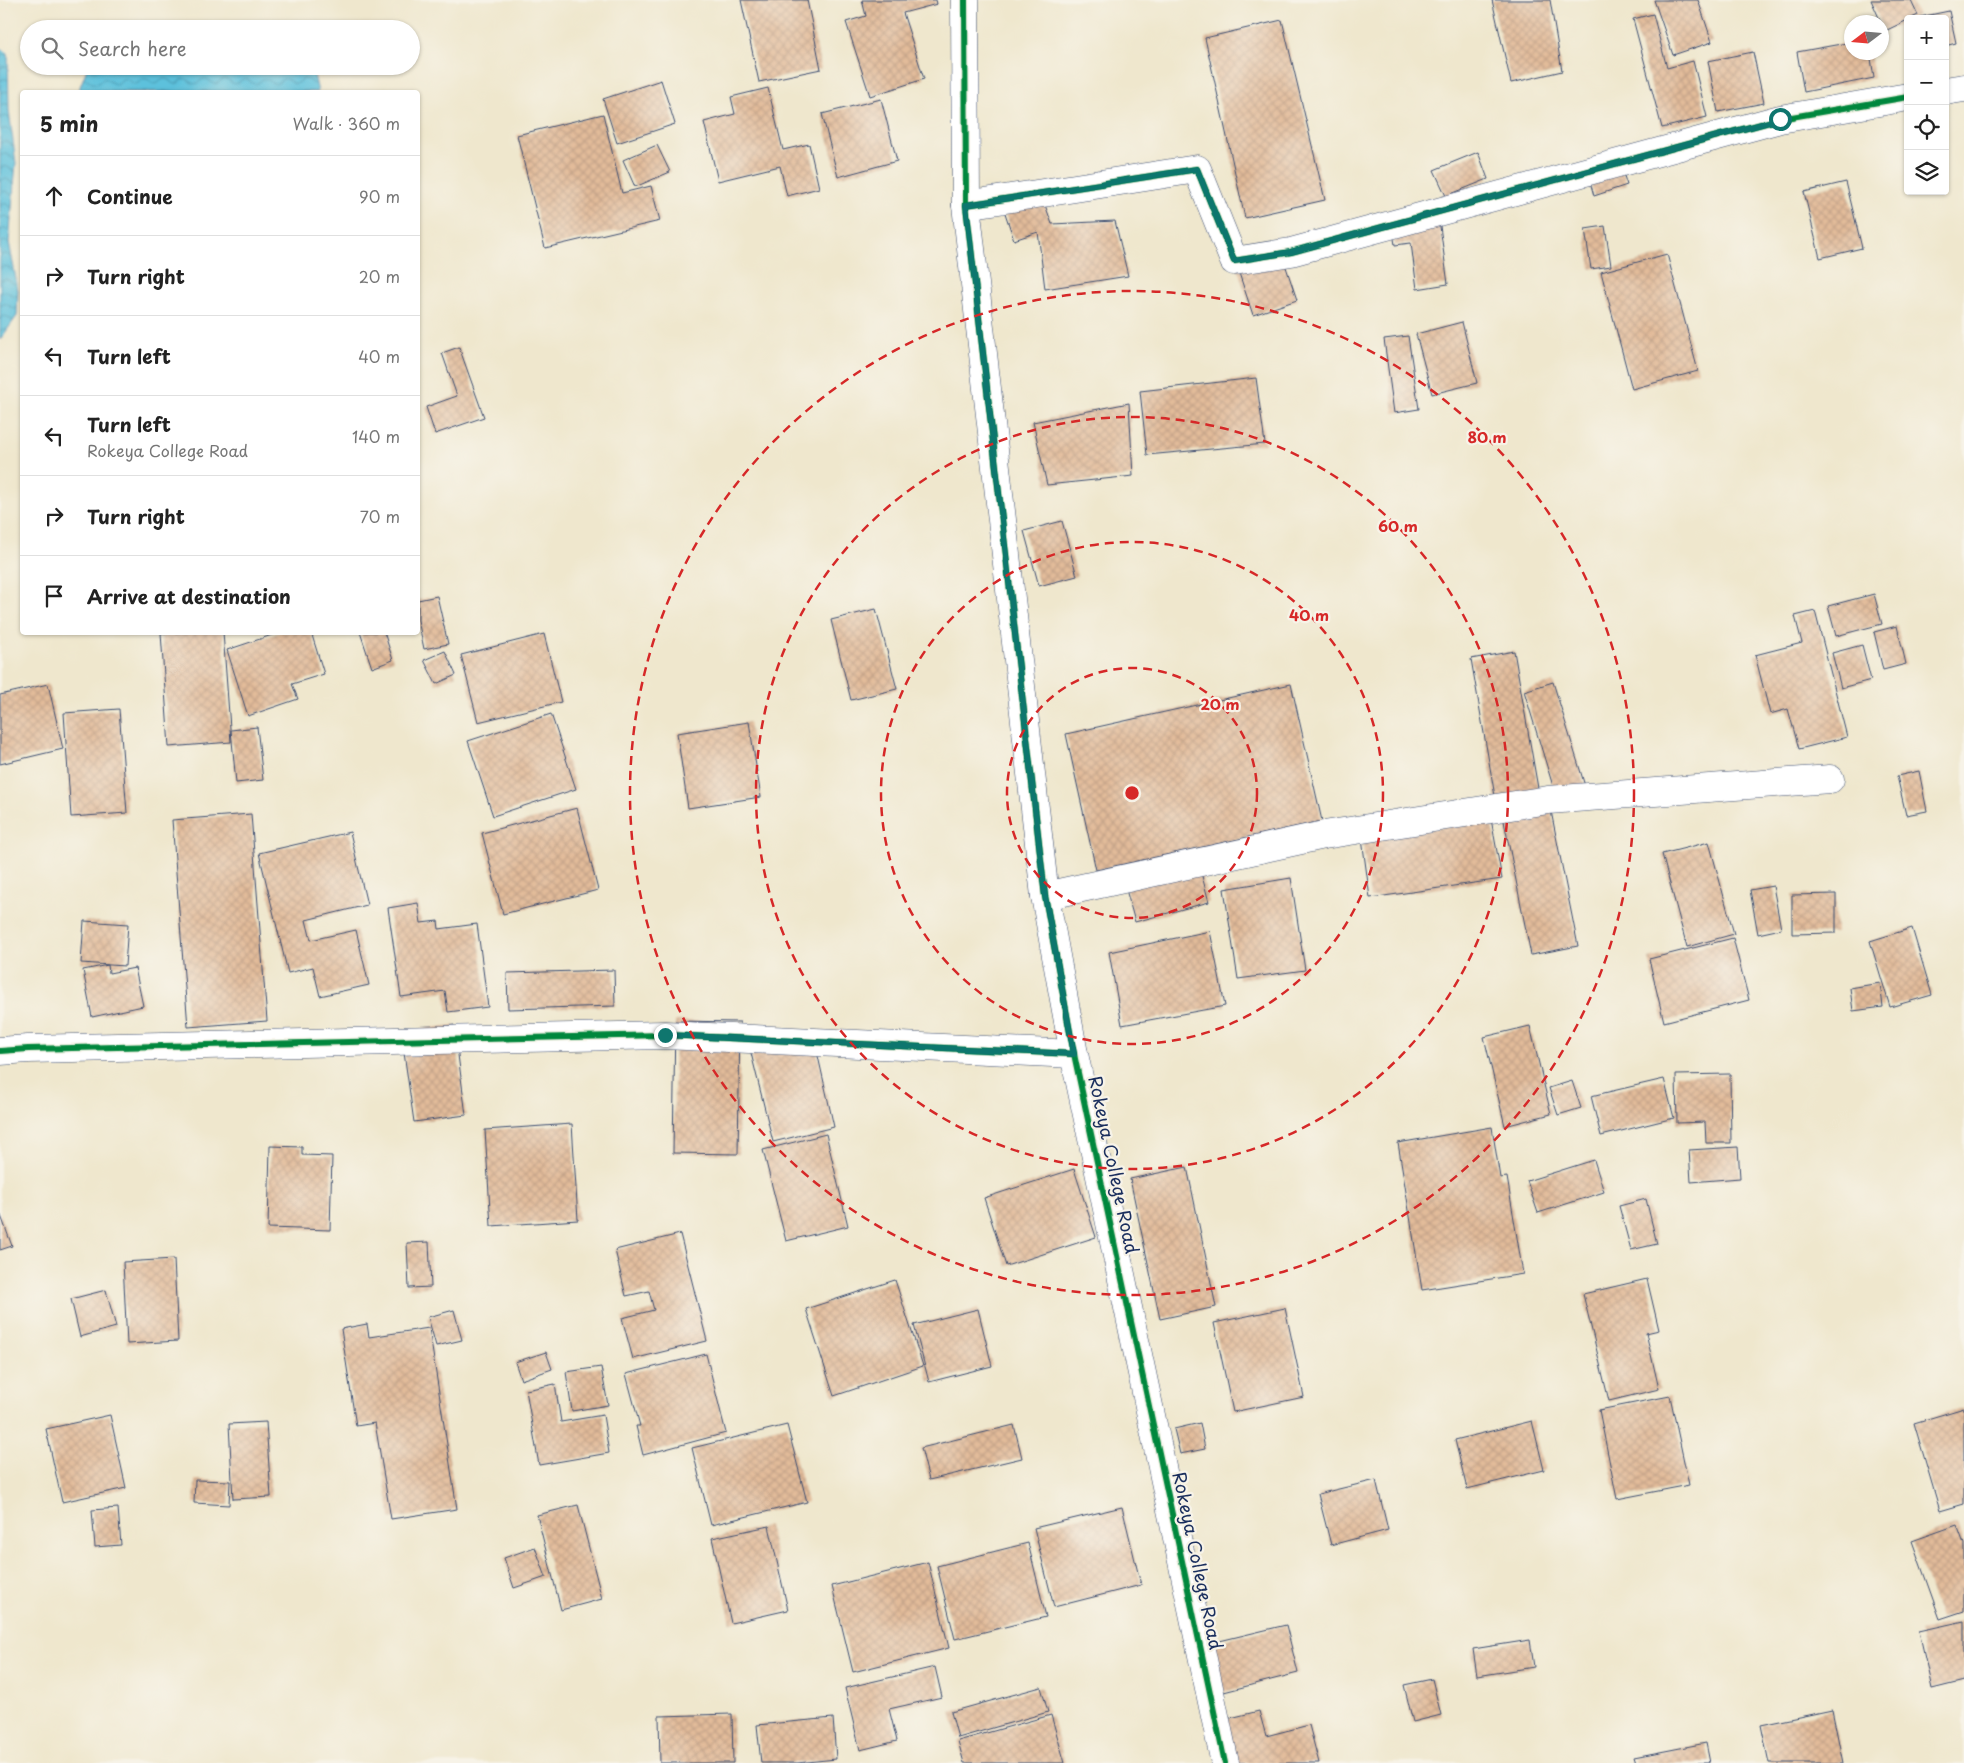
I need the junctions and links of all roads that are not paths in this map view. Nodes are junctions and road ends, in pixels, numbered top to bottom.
1 (965, 0) edge
2 (1964, 88) edge
3 (1949, 90) edge
4 (1904, 98) edge
5 (966, 205) junction
6 (1830, 779) dead end
7 (1045, 896) junction
8 (0, 1052) edge
9 (1074, 1054) junction
10 (1225, 1763) edge

1 - 5 street, Rokeya College Road
2 - 3 street
4 - 5 street
5 - 7 street, Rokeya College Road
6 - 7 street
7 - 9 street, Rokeya College Road
8 - 9 street
9 - 10 street, Rokeya College Road

